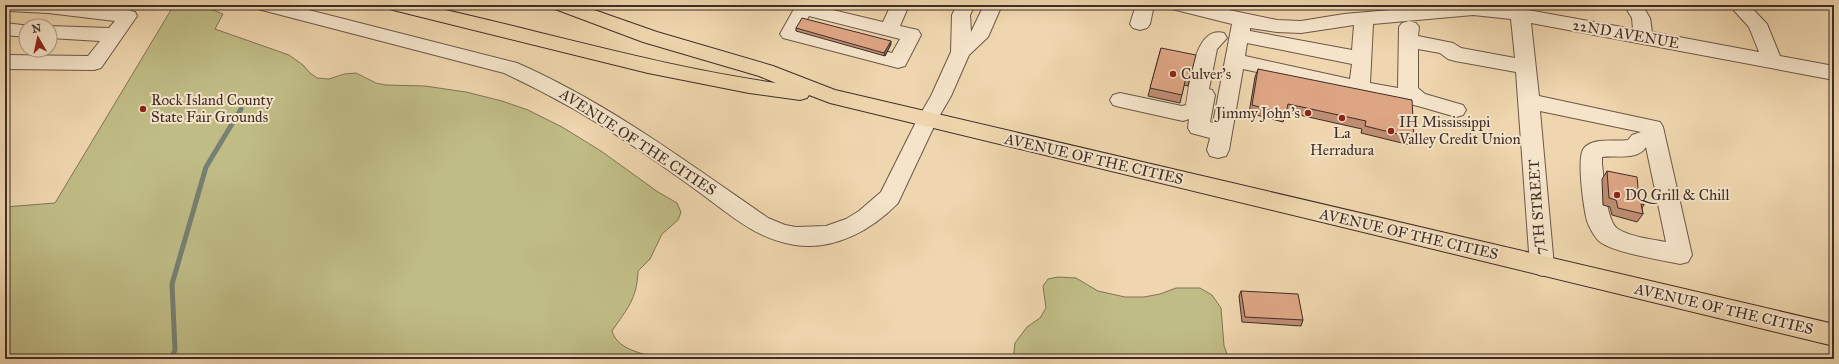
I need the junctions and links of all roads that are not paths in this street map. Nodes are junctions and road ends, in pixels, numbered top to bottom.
1 (9, 5) edge
2 (265, 5) edge
3 (562, 5) edge
4 (900, 5) edge
5 (993, 5) edge
6 (1145, 5) edge
7 (1179, 5) edge
8 (1633, 5) edge
9 (1738, 5) edge
10 (402, 6) edge
11 (803, 7) edge
12 (961, 8) edge
13 (1518, 11) edge
14 (1222, 15) junction
15 (1409, 15) junction
16 (1364, 19) junction
17 (1140, 24) dead end
18 (1241, 28) junction
19 (889, 29) junction
20 (5, 30) edge
21 (18, 31) edge
22 (58, 32) edge
23 (114, 35) junction
24 (1643, 37) junction
25 (1217, 38) junction
26 (1409, 42) junction
27 (961, 52) junction
28 (1362, 59) junction
29 (1235, 61) junction
30 (1772, 61) junction
31 (5, 62) edge
32 (1526, 66) junction
33 (1834, 73) edge
34 (1360, 88) junction
35 (830, 96) junction
36 (1418, 99) junction
37 (1120, 100) dead end
38 (1529, 101) junction
39 (1456, 110) dead end
40 (927, 120) junction
41 (991, 134) junction
42 (1655, 137) junction
43 (1258, 198) dead end
44 (1542, 266) junction
45 (1834, 335) edge

1 - 23 street
2 - 40 street, AVENUE OF THE CITIES
3 - 35 main road, AVENUE OF THE CITIES
4 - 19 street
5 - 27 street
6 - 17 street
7 - 14 street, 22ND AVENUE
8 - 24 street
9 - 30 street
10 - 35 main road, AVENUE OF THE CITIES
11 - 19 street
11 - 19 street
12 - 27 street
13 - 15 street, 22ND AVENUE
13 - 24 street, 22ND AVENUE
13 - 32 street, 7TH STREET
14 - 18 street, 22ND AVENUE
14 - 25 street
15 - 16 street, 22ND AVENUE
15 - 26 street
16 - 18 street, 22ND AVENUE
16 - 28 street
18 - 28 street
18 - 29 street
20 - 21 street
22 - 23 street
23 - 31 street
24 - 30 street, 22ND AVENUE
25 - 29 street
25 - 37 street
26 - 32 street
26 - 36 street
27 - 40 street
28 - 34 street
29 - 34 street
30 - 33 street, 22ND AVENUE
32 - 38 street, 7TH STREET
34 - 36 street
35 - 40 main road, AVENUE OF THE CITIES
36 - 39 street
38 - 42 street
38 - 44 street, 7TH STREET
40 - 41 main road, AVENUE OF THE CITIES
41 - 43 main road, AVENUE OF THE CITIES
41 - 44 main road, AVENUE OF THE CITIES
42 - 42 street
44 - 45 main road, AVENUE OF THE CITIES

